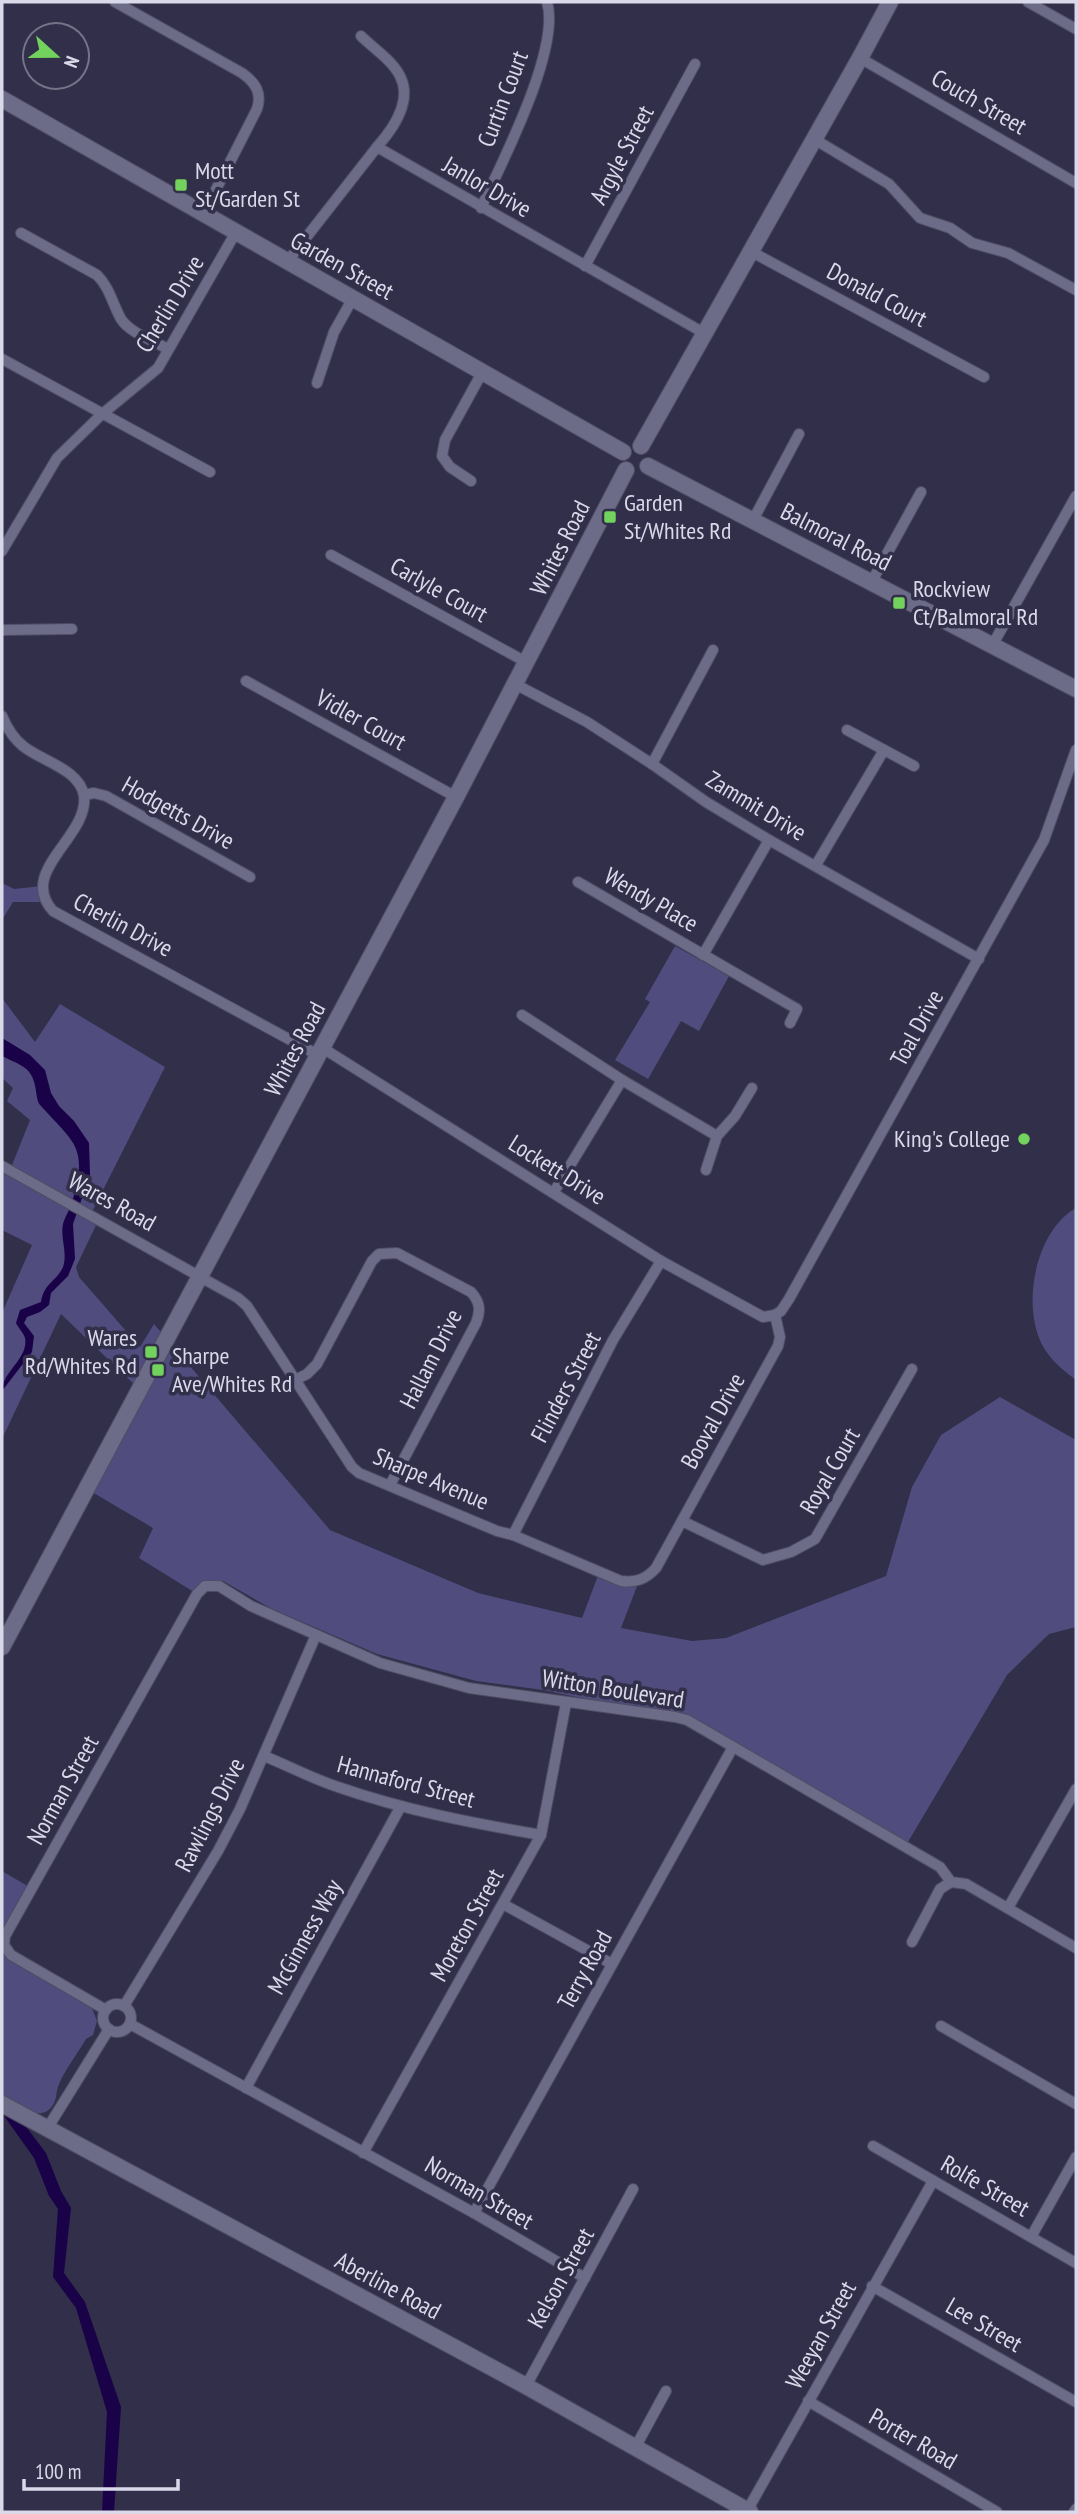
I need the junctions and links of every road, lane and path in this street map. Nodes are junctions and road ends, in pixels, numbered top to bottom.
1 (115, 2) edge
2 (547, 2) edge
3 (890, 2) edge
4 (1028, 2) edge
5 (1045, 6) edge
6 (1076, 29) edge
7 (360, 36) dead end
8 (860, 58) junction
9 (695, 64) dead end
10 (2, 99) edge
11 (814, 139) junction
12 (377, 147) junction
13 (1076, 183) edge
14 (481, 208) junction
15 (204, 213) junction
16 (236, 232) junction
17 (20, 233) dead end
18 (750, 251) junction
19 (286, 262) junction
20 (585, 266) junction
21 (1076, 290) edge
22 (353, 298) junction
23 (704, 333) junction
24 (169, 348) junction
25 (2, 359) edge
26 (483, 371) junction
27 (984, 377) dead end
28 (317, 383) dead end
29 (101, 415) junction
30 (799, 434) dead end
31 (641, 446) junction
32 (623, 452) junction
33 (648, 466) junction
34 (626, 470) junction
35 (210, 472) dead end
36 (471, 481) dead end
37 (921, 492) dead end
38 (1076, 496) edge
39 (1072, 512) edge
40 (753, 520) junction
41 (2, 551) edge
42 (331, 555) dead end
43 (872, 581) junction
44 (72, 629) dead end
45 (2, 630) edge
46 (993, 644) junction
47 (713, 650) dead end
48 (526, 662) junction
49 (246, 681) dead end
50 (515, 684) junction
51 (1076, 688) edge
52 (2, 716) edge
53 (847, 730) dead end
54 (884, 750) junction
55 (1076, 750) edge
56 (652, 764) junction
57 (914, 766) dead end
58 (84, 794) junction
59 (456, 797) junction
60 (769, 840) junction
61 (816, 865) junction
62 (250, 877) dead end
63 (578, 882) dead end
64 (703, 955) junction
65 (979, 959) junction
66 (804, 998) dead end
67 (797, 1009) junction
68 (523, 1015) dead end
69 (790, 1023) dead end
70 (320, 1051) junction
71 (622, 1080) junction
72 (752, 1088) dead end
73 (717, 1136) junction
74 (2, 1166) edge
75 (706, 1170) dead end
76 (554, 1192) junction
77 (661, 1261) junction
78 (202, 1276) junction
79 (775, 1315) junction
80 (912, 1369) dead end
81 (297, 1379) junction
82 (390, 1485) junction
83 (682, 1521) junction
84 (513, 1535) junction
85 (669, 1545) joint
86 (203, 1587) joint
87 (316, 1635) junction
88 (2, 1647) edge
89 (566, 1703) junction
90 (733, 1747) junction
91 (264, 1756) junction
92 (1076, 1789) edge
93 (401, 1806) junction
94 (541, 1835) junction
95 (951, 1882) junction
96 (503, 1904) junction
97 (1008, 1908) junction
98 (912, 1942) dead end
99 (1076, 1948) edge
100 (612, 1964) junction
101 (124, 2006) junction
102 (106, 2010) junction
103 (130, 2024) junction
104 (941, 2026) dead end
105 (109, 2029) junction
106 (246, 2088) junction
107 (2, 2104) edge
108 (1076, 2104) edge
109 (47, 2129) junction
110 (873, 2146) dead end
111 (363, 2153) junction
112 (1076, 2157) edge
113 (933, 2181) junction
114 (634, 2189) dead end
115 (474, 2213) junction
116 (1031, 2237) junction
117 (1076, 2263) edge
118 (585, 2278) junction
119 (872, 2286) junction
120 (526, 2386) junction
121 (666, 2391) dead end
122 (808, 2401) junction
123 (1076, 2402) edge
124 (635, 2448) junction
125 (748, 2512) edge
126 (997, 2512) edge

1 - 15 street
2 - 14 street, Curtin Court
3 - 8 street
4 - 5 street
5 - 6 street
7 - 12 street
8 - 11 street
8 - 13 street, Couch Street
9 - 20 street, Argyle Street
10 - 15 street, Garden Street
11 - 18 street
11 - 21 street
12 - 14 street, Janlor Drive
12 - 19 street
14 - 20 street, Janlor Drive
15 - 16 street, Garden Street
16 - 19 street, Garden Street
16 - 24 street, Cherlin Drive
17 - 24 street
18 - 23 street
18 - 27 street, Donald Court
19 - 22 street, Garden Street
20 - 23 street, Janlor Drive
22 - 26 street, Garden Street
22 - 28 street
23 - 31 street
24 - 29 street, Cherlin Drive
25 - 29 street
26 - 32 street, Garden Street
26 - 36 street
29 - 35 street
29 - 41 street, Cherlin Drive
30 - 40 street
31 - 32 street
31 - 33 street
32 - 34 street
33 - 34 street
33 - 40 street, Balmoral Road
34 - 48 street, Whites Road
37 - 43 street
38 - 39 street
39 - 46 street
40 - 43 street, Balmoral Road
42 - 48 street, Carlyle Court
43 - 46 street, Balmoral Road
44 - 45 street
46 - 51 street, Balmoral Road
47 - 56 street
48 - 50 street, Whites Road
49 - 59 street, Vidler Court
50 - 56 street, Zammit Drive
50 - 59 street, Whites Road
52 - 58 street
53 - 54 street
54 - 57 street
54 - 61 street
55 - 65 street, Toal Drive
56 - 60 street, Zammit Drive
58 - 62 street, Hodgetts Drive
58 - 70 street, Cherlin Drive
59 - 70 street, Whites Road
60 - 61 street, Zammit Drive
60 - 64 street, Wendy Place
61 - 65 street, Zammit Drive
63 - 64 street, Wendy Place
64 - 67 street, Wendy Place
65 - 79 street, Toal Drive
66 - 67 street
67 - 69 street
68 - 71 street
70 - 76 street, Lockett Drive
70 - 78 street, Whites Road
71 - 73 street
71 - 76 street
72 - 73 street
73 - 75 street
74 - 78 street, Wares Road
76 - 77 street, Lockett Drive
77 - 79 street, Lockett Drive
77 - 84 street, Flinders Street
78 - 81 street, Sharpe Avenue
78 - 88 street, Whites Road
79 - 83 street, Booval Drive
80 - 83 street, Royal Court
81 - 82 street, Sharpe Avenue
81 - 82 street, Hallam Drive
82 - 84 street, Sharpe Avenue
83 - 85 street, Booval Drive
84 - 85 street, Sharpe Avenue
86 - 87 street, Witton Boulevard
86 - 102 street, Norman Street
87 - 89 street, Witton Boulevard
87 - 91 street, Rawlings Drive
89 - 90 street, Witton Boulevard
89 - 94 street, Moreton Street
90 - 95 street, Witton Boulevard
90 - 100 street, Terry Road
91 - 93 street, Hannaford Street
91 - 101 street, Rawlings Drive
92 - 97 street
93 - 94 street, Hannaford Street
93 - 106 street, McGinness Way
94 - 96 street, Moreton Street
95 - 97 street, Witton Boulevard
95 - 98 street
96 - 100 street
96 - 111 street, Moreton Street
97 - 99 street, Witton Boulevard
100 - 115 street, Terry Road
101 - 102 street
101 - 103 street
102 - 105 street
103 - 105 street
103 - 106 street, Norman Street
104 - 108 street
105 - 109 street
106 - 111 street, Norman Street
107 - 109 street, Aberline Road
109 - 120 street, Aberline Road
110 - 113 street, Rolfe Street
111 - 115 street, Norman Street
112 - 116 street
113 - 116 street, Rolfe Street
113 - 119 street, Weeyan Street
114 - 118 street, Kelson Street
115 - 118 street, Norman Street
116 - 117 street, Rolfe Street
118 - 120 street, Kelson Street
119 - 122 street, Weeyan Street
119 - 123 street, Lee Street
120 - 124 street, Aberline Road
121 - 124 street
122 - 125 street, Weeyan Street
122 - 126 street, Porter Road
124 - 125 street, Aberline Road

